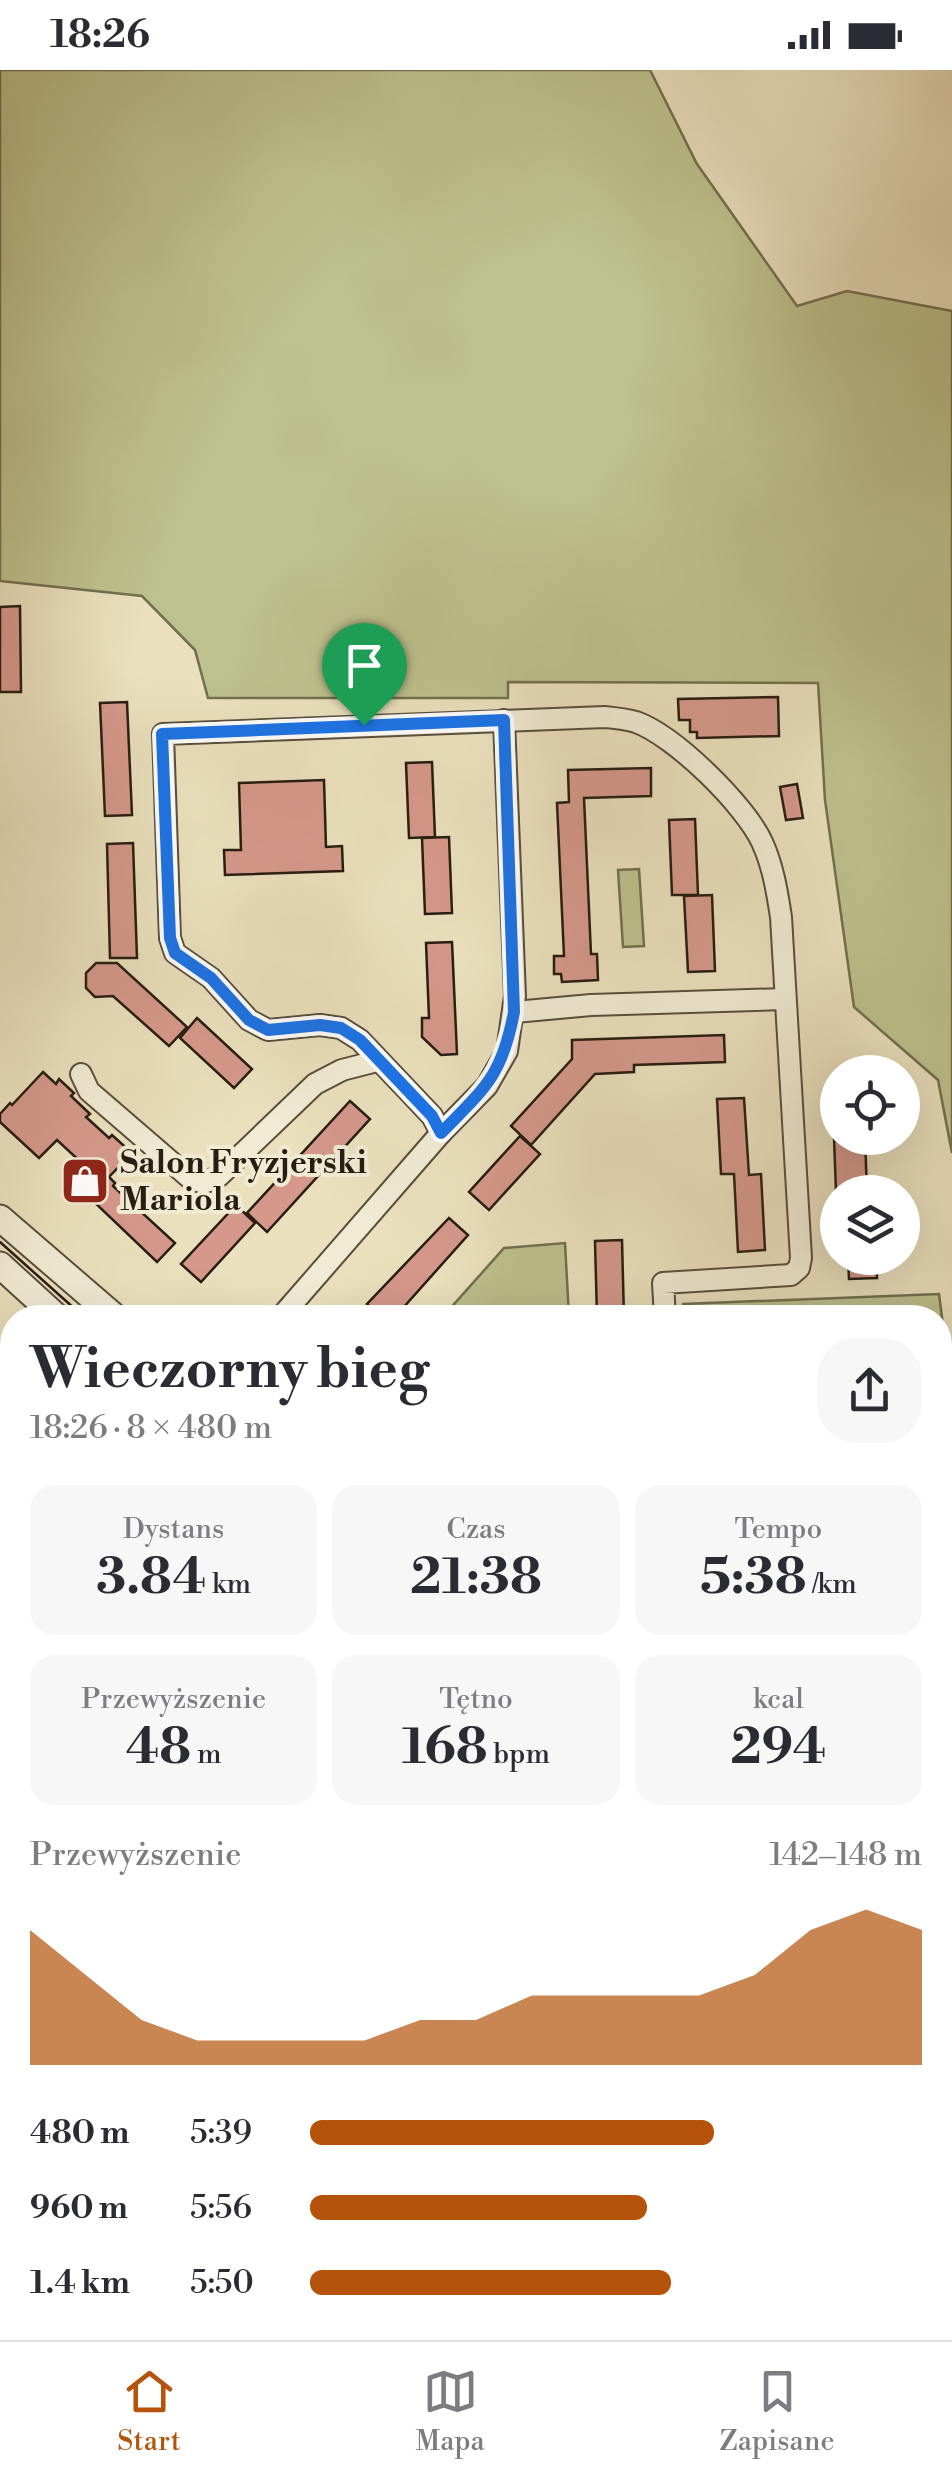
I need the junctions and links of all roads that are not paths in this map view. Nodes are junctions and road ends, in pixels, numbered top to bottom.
1 (504, 720) junction
2 (784, 999) junction
3 (514, 1012) junction
4 (377, 1061) junction
5 (80, 1074) dead end
6 (441, 1133) junction
7 (0, 1218) edge
8 (0, 1265) edge
9 (44, 1305) edge
10 (101, 1305) edge
11 (291, 1305) edge
12 (665, 1305) edge

1 - 2 street
1 - 3 street
1 - 4 street
2 - 3 street
2 - 12 street
3 - 6 street
4 - 5 street
4 - 6 street
6 - 11 street
7 - 10 street
8 - 9 street

